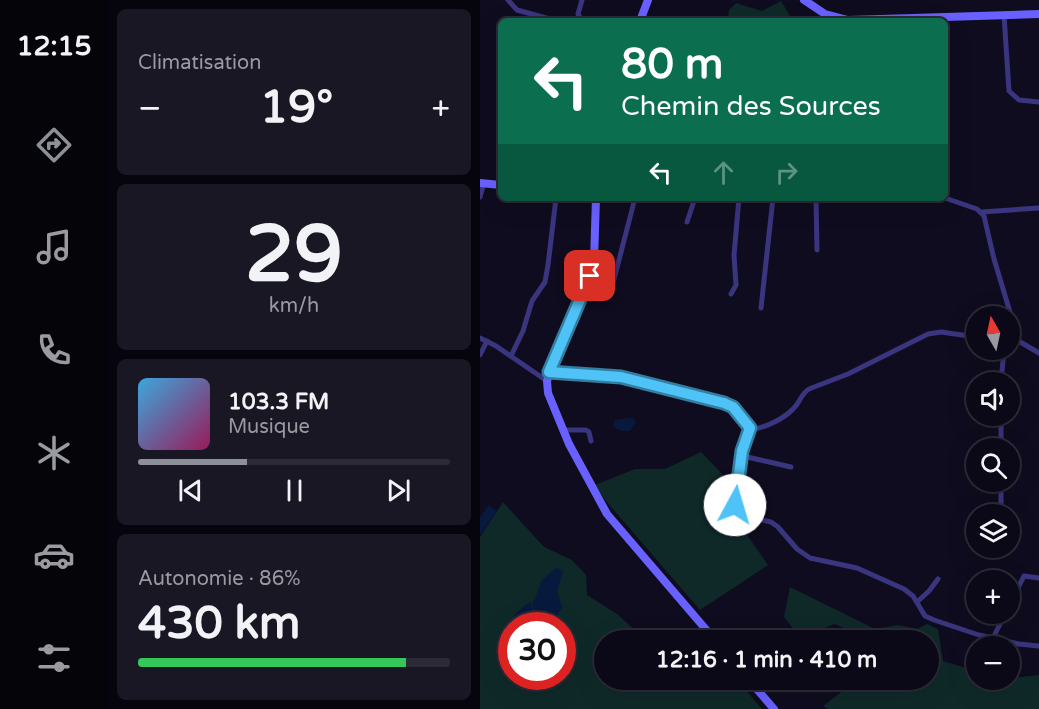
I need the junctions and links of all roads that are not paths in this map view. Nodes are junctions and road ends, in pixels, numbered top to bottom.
1 (508, 0) edge
2 (582, 0) edge
3 (648, 0) edge
4 (804, 0) edge
5 (1039, 14) edge
6 (1004, 15) junction
7 (546, 18) edge
8 (580, 18) edge
9 (641, 18) edge
10 (840, 18) edge
11 (910, 18) edge
12 (1039, 102) edge
13 (482, 183) edge
14 (498, 185) edge
15 (480, 197) edge
16 (948, 199) edge
17 (556, 201) edge
18 (596, 201) edge
19 (634, 201) edge
20 (694, 201) edge
21 (739, 201) edge
22 (773, 201) edge
23 (816, 201) edge
24 (1039, 208) edge
25 (982, 212) junction
26 (687, 222) dead end
27 (817, 250) dead end
28 (588, 285) junction
29 (731, 294) dead end
30 (1008, 306) edge
31 (761, 308) dead end
32 (966, 336) edge
33 (480, 338) edge
34 (487, 341) junction
35 (1020, 341) edge
36 (1039, 353) edge
37 (480, 355) edge
38 (511, 356) junction
39 (548, 376) junction
40 (750, 428) junction
41 (563, 430) junction
42 (591, 441) dead end
43 (743, 456) junction
44 (791, 468) dead end
45 (1039, 578) edge
46 (938, 579) dead end
47 (1020, 584) edge
48 (917, 602) junction
49 (706, 630) edge
50 (986, 636) edge
51 (1020, 643) edge
52 (1039, 646) edge
53 (757, 690) edge
54 (774, 709) edge

1 - 7 street
2 - 8 street
3 - 9 street
4 - 10 street
5 - 6 street
6 - 11 street
6 - 12 street
13 - 14 street
13 - 15 street
16 - 25 street
17 - 38 street
18 - 28 street
19 - 28 street
20 - 26 street
21 - 29 street
22 - 31 street
23 - 27 street
24 - 25 street
25 - 30 street
28 - 39 street
32 - 40 street
33 - 34 street
34 - 37 street
34 - 38 street
35 - 36 street
38 - 39 street
39 - 40 street
39 - 41 street
40 - 43 street
41 - 42 street
41 - 49 street
43 - 44 street
43 - 48 street
45 - 47 street
46 - 48 street
48 - 50 street
51 - 52 street
53 - 54 street

